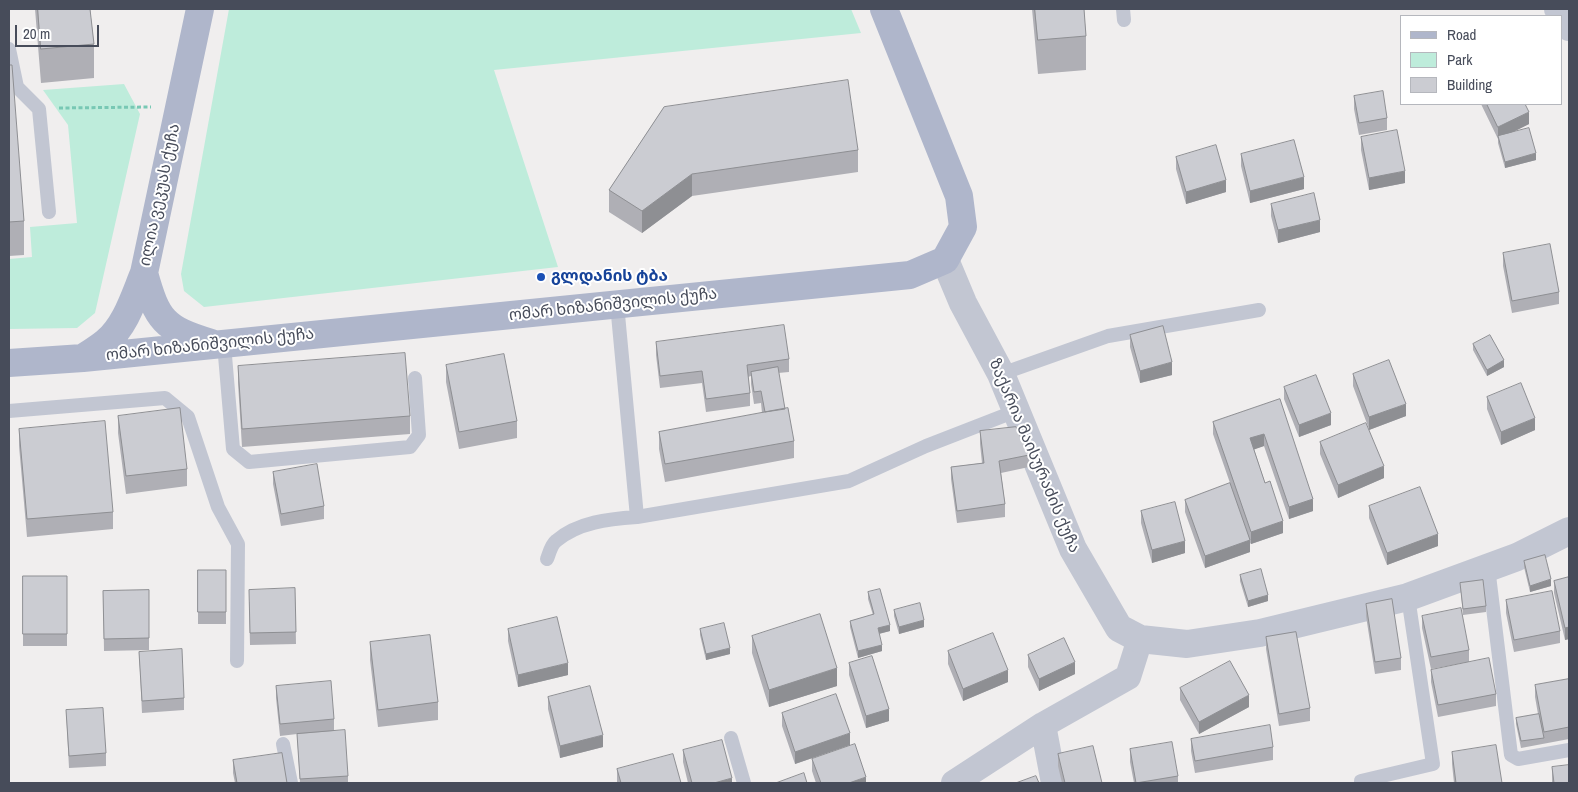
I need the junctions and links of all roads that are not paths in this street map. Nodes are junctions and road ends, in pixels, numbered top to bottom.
1 (200, 9) edge
2 (884, 9) edge
3 (9, 49) edge
4 (49, 212) dead end
5 (945, 260) junction
6 (144, 273) junction
7 (618, 304) junction
8 (1259, 310) dead end
9 (221, 344) junction
10 (83, 358) junction
11 (9, 363) edge
12 (1001, 374) junction
13 (415, 378) dead end
14 (9, 411) edge
15 (1016, 411) junction
16 (637, 517) junction
17 (1569, 531) edge
18 (547, 559) dead end
19 (1488, 568) junction
20 (1408, 597) junction
21 (1140, 639) junction
22 (237, 661) dead end
23 (1043, 725) junction
24 (731, 738) dead end
25 (283, 744) dead end
26 (1569, 750) edge
27 (291, 783) edge
28 (744, 783) edge
29 (954, 783) edge
30 (1054, 783) edge
31 (1361, 783) edge

1 - 6 main road, ილია ვეკუას ქუჩა
2 - 5 main road
3 - 4 lane
5 - 7 main road, ომარ ხიზანიშვილის ქუჩა
5 - 12 street, ზაქარია მაისურაძის ქუჩა
6 - 9 main road, ილია ვეკუას ქუჩა
6 - 10 main road
7 - 9 main road, ომარ ხიზანიშვილის ქუჩა
7 - 16 lane
8 - 12 lane
9 - 10 main road, ომარ ხიზანიშვილის ქუჩა
9 - 13 lane
10 - 11 main road, ომარ ხიზანიშვილის ქუჩა
12 - 15 street, ზაქარია მაისურაძის ქუჩა
14 - 22 lane
15 - 16 lane
15 - 21 street, ზაქარია მაისურაძის ქუჩა
16 - 18 lane
17 - 19 street, ზაქარია მაისურაძის ქუჩა
19 - 20 street, ზაქარია მაისურაძის ქუჩა
19 - 26 lane
20 - 21 street, ზაქარია მაისურაძის ქუჩა
20 - 31 lane
21 - 23 street
23 - 29 street
23 - 30 street
24 - 28 lane
25 - 27 lane

